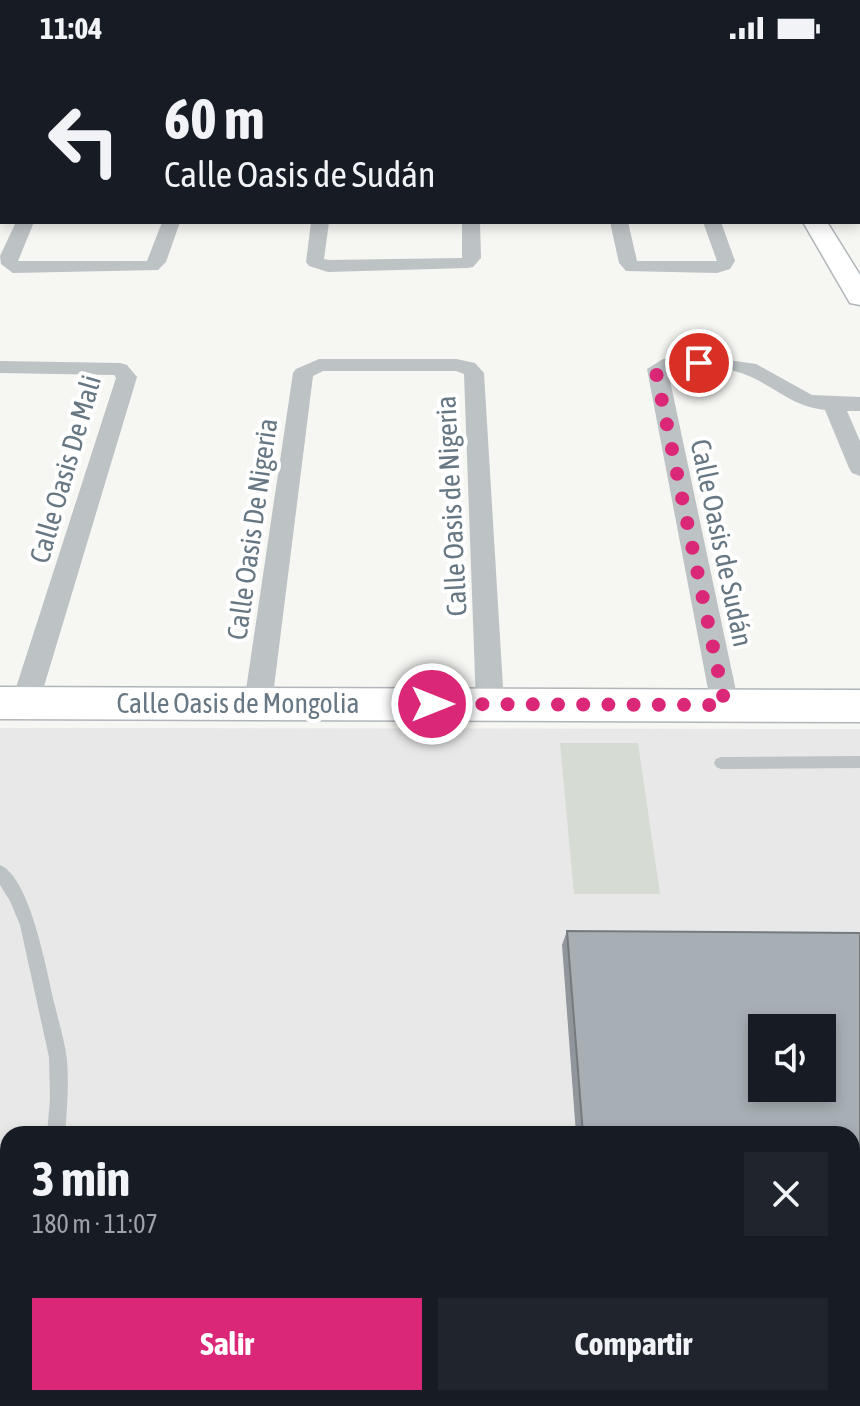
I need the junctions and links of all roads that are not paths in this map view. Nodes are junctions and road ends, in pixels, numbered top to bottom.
1 (24, 224) edge
2 (170, 224) edge
3 (320, 224) edge
4 (471, 224) edge
5 (619, 224) edge
6 (713, 224) edge
7 (816, 224) edge
8 (860, 297) edge
9 (0, 367) edge
10 (312, 367) joint
11 (860, 404) edge
12 (834, 405) junction
13 (860, 468) edge
14 (13, 703) edge
15 (258, 703) junction
16 (490, 704) junction
17 (725, 705) junction
18 (860, 706) edge
19 (860, 762) edge
20 (721, 763) dead end
21 (0, 872) edge
22 (57, 1126) edge

1 - 2 street
3 - 4 street
5 - 6 street
7 - 8 street
9 - 14 street, Calle Oasis De Mali
10 - 15 street, Calle Oasis De Nigeria
10 - 16 street, Calle Oasis de Nigeria
11 - 12 street, Calle Oasis de Sudán
12 - 13 street
12 - 17 street, Calle Oasis de Sudán
14 - 15 street, Calle Oasis de Mongolia
15 - 16 street, Calle Oasis de Mongolia
16 - 17 street, Calle Oasis de Mongolia
17 - 18 street, Calle Oasis de Mongolia
19 - 20 lane
21 - 22 lane

